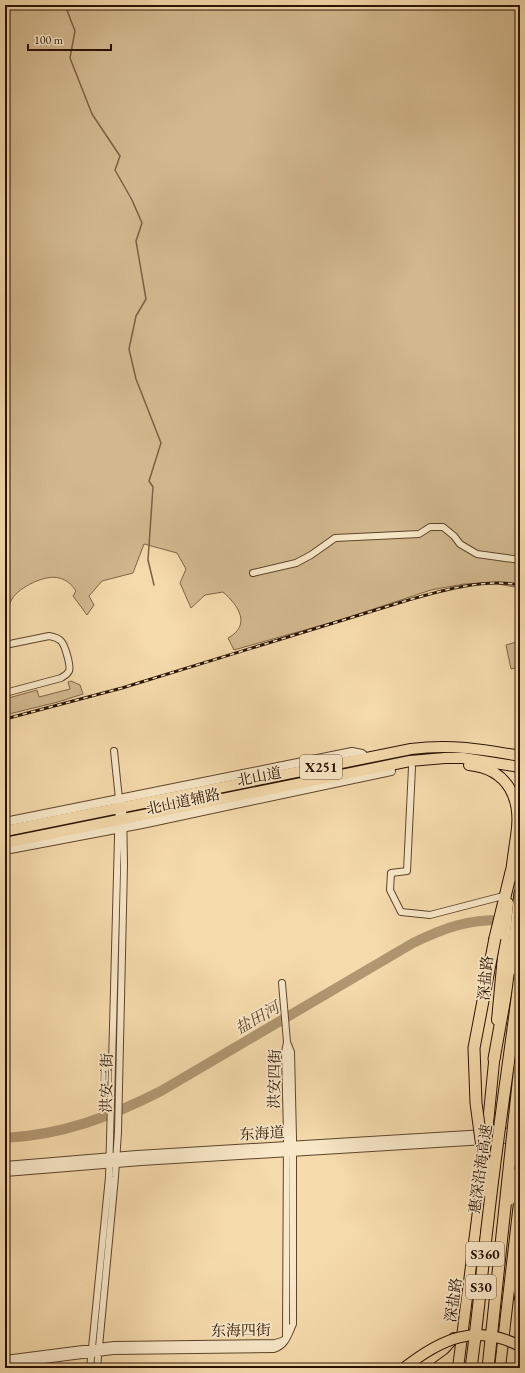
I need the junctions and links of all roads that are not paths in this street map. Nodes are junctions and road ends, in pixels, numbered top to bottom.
1 (520, 560) edge
2 (253, 573) dead end
3 (5, 645) edge
4 (5, 693) edge
5 (114, 751) dead end
6 (520, 756) edge
7 (412, 767) junction
8 (520, 767) edge
9 (391, 771) junction
10 (351, 773) junction
11 (283, 787) junction
12 (260, 799) junction
13 (120, 805) junction
14 (5, 822) edge
15 (121, 824) junction
16 (5, 831) edge
17 (518, 832) edge
18 (5, 843) edge
19 (5, 850) edge
20 (511, 872) joint
21 (520, 892) edge
22 (507, 897) junction
23 (499, 935) junction
24 (520, 975) edge
25 (282, 983) dead end
26 (494, 1059) junction
27 (520, 1065) edge
28 (520, 1132) edge
29 (487, 1137) junction
30 (520, 1138) edge
31 (290, 1149) junction
32 (520, 1149) edge
33 (113, 1160) junction
34 (5, 1166) edge
35 (520, 1171) edge
36 (5, 1172) edge
37 (520, 1194) edge
38 (490, 1206) junction
39 (504, 1216) junction
40 (520, 1225) edge
41 (470, 1285) junction
42 (519, 1294) edge
43 (286, 1338) joint
44 (520, 1346) edge
45 (95, 1350) junction
46 (5, 1359) edge
47 (5, 1365) edge
48 (90, 1368) edge
49 (97, 1368) edge
50 (404, 1368) edge
51 (418, 1368) edge
52 (458, 1368) edge
53 (472, 1368) edge
54 (487, 1368) edge
55 (500, 1368) edge

1 - 2 street
3 - 4 street
5 - 13 street, 洪安三街
6 - 13 main road, 北山道 / X251
7 - 9 main road
7 - 17 main road
7 - 22 street
8 - 10 main road, 北山道 / X251
9 - 10 main road
9 - 12 street, 北山道辅路
10 - 11 main road, 北山道 / X251
11 - 12 main road
11 - 15 main road, 北山道 / X251
12 - 15 street, 北山道辅路
13 - 14 street
13 - 15 street, 洪安三街
13 - 16 main road, 北山道 / X251
15 - 18 main road, 北山道 / X251
15 - 19 street, 北山道辅路
15 - 33 street, 洪安三街
15 - 33 street, 洪安三街
17 - 20 main road
20 - 22 highway
21 - 26 highway
22 - 23 main road, S360
22 - 23 highway
23 - 26 main road, 深盐路 / S360
23 - 38 highway, bridge
24 - 38 highway, 惠深沿海高速 / S30, bridge
25 - 31 street, 洪安四街
26 - 29 main road, 深盐路 / S360
27 - 39 highway, 惠深沿海高速 / S30, bridge
28 - 29 street, 东海道
29 - 30 street, 东海道
29 - 31 street, 东海道
29 - 41 main road, 深盐路 / S360
29 - 53 main road, 深盐路 / S360
31 - 33 street, 东海道
31 - 43 street, 洪安四街
32 - 54 main road
33 - 34 street, 东海道
33 - 36 street, 东海道
33 - 45 street, 洪安三街
35 - 39 highway, bridge
37 - 55 main road, S360
38 - 53 highway, 惠深沿海高速 / S30, bridge
39 - 54 highway, 惠深沿海高速 / S30, bridge
40 - 42 main road
41 - 51 main road
41 - 52 main road, 深盐路 / S360
43 - 45 street, 东海四街
44 - 50 main road, bridge
45 - 46 street, 东海四街
45 - 47 street, 东海四街
45 - 48 street, 洪安三街
45 - 49 street, 洪安三街

